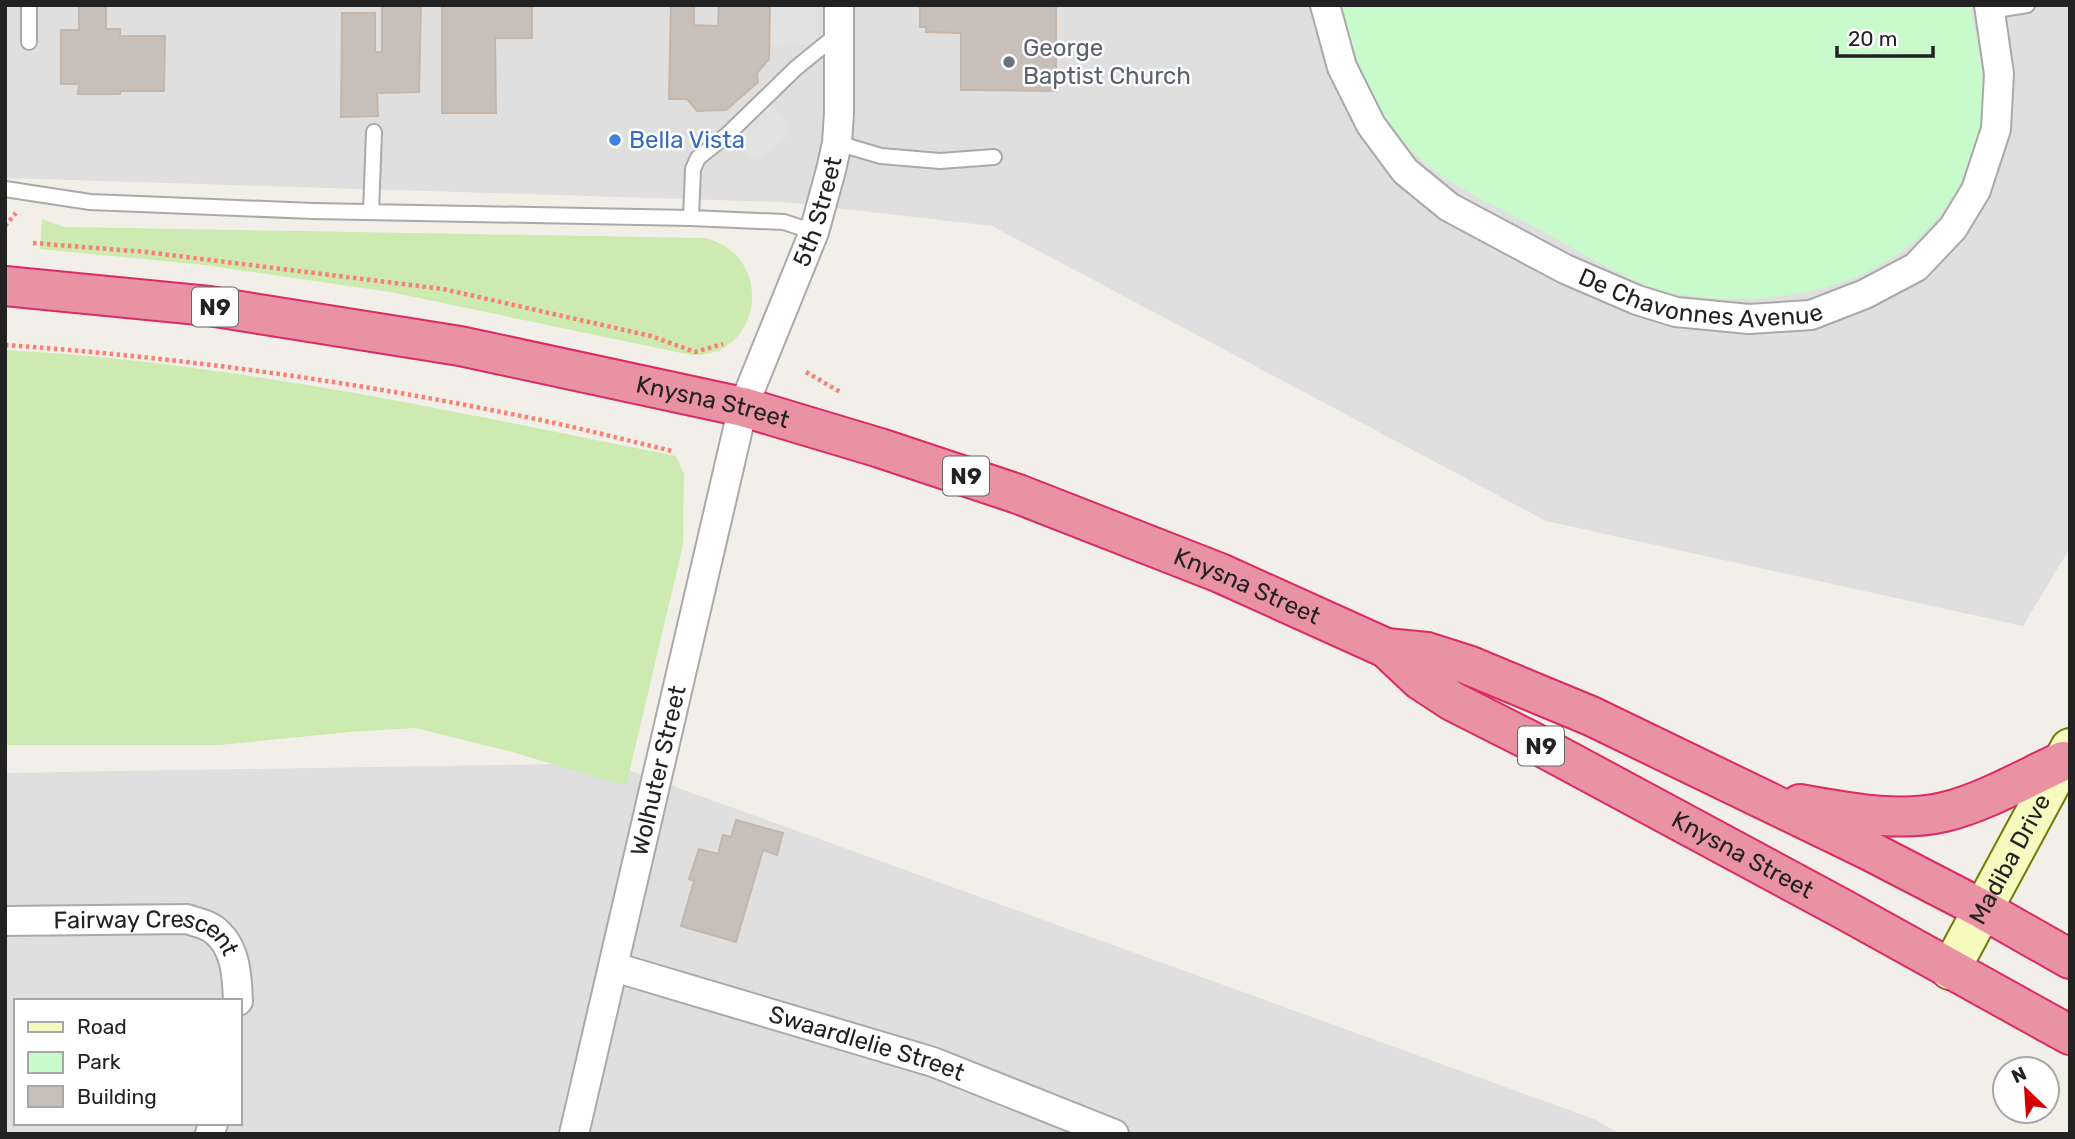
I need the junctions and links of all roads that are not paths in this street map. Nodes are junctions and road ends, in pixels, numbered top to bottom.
1 (29, 5) edge
2 (1325, 5) edge
3 (2027, 5) edge
4 (1989, 8) edge
5 (839, 19) edge
6 (29, 41) dead end
7 (374, 132) dead end
8 (837, 143) junction
9 (994, 157) dead end
10 (5, 189) edge
11 (371, 212) junction
12 (691, 218) junction
13 (814, 232) junction
14 (5, 286) edge
15 (743, 407) junction
16 (1386, 648) junction
17 (2066, 755) edge
18 (1764, 798) junction
19 (1982, 909) junction
20 (5, 921) edge
21 (2070, 959) edge
22 (614, 967) junction
23 (1950, 970) junction
24 (238, 999) edge
25 (2070, 1035) edge
26 (574, 1134) edge
27 (1114, 1134) edge

1 - 6 lane
2 - 4 street, De Chavonnes Avenue
3 - 4 lane
5 - 8 street, 5th Street
5 - 12 lane
7 - 11 lane
8 - 9 lane
8 - 13 street, 5th Street
10 - 11 lane
11 - 12 lane
12 - 13 lane
13 - 15 street, 5th Street
14 - 15 highway, Knysna Street / N9
15 - 16 highway, Knysna Street / N9
15 - 22 street, Wolhuter Street
16 - 18 highway, Knysna Street / N9
16 - 23 highway, Knysna Street / N9
17 - 18 highway
17 - 19 street, Madiba Drive
18 - 19 highway, Knysna Street / N9
19 - 21 highway, Knysna Street / N9
19 - 23 street, Madiba Drive
20 - 24 street, Fairway Crescent
22 - 26 street, Wolhuter Street
22 - 27 street, Swaardlelie Street
23 - 25 highway, Knysna Street / N9

